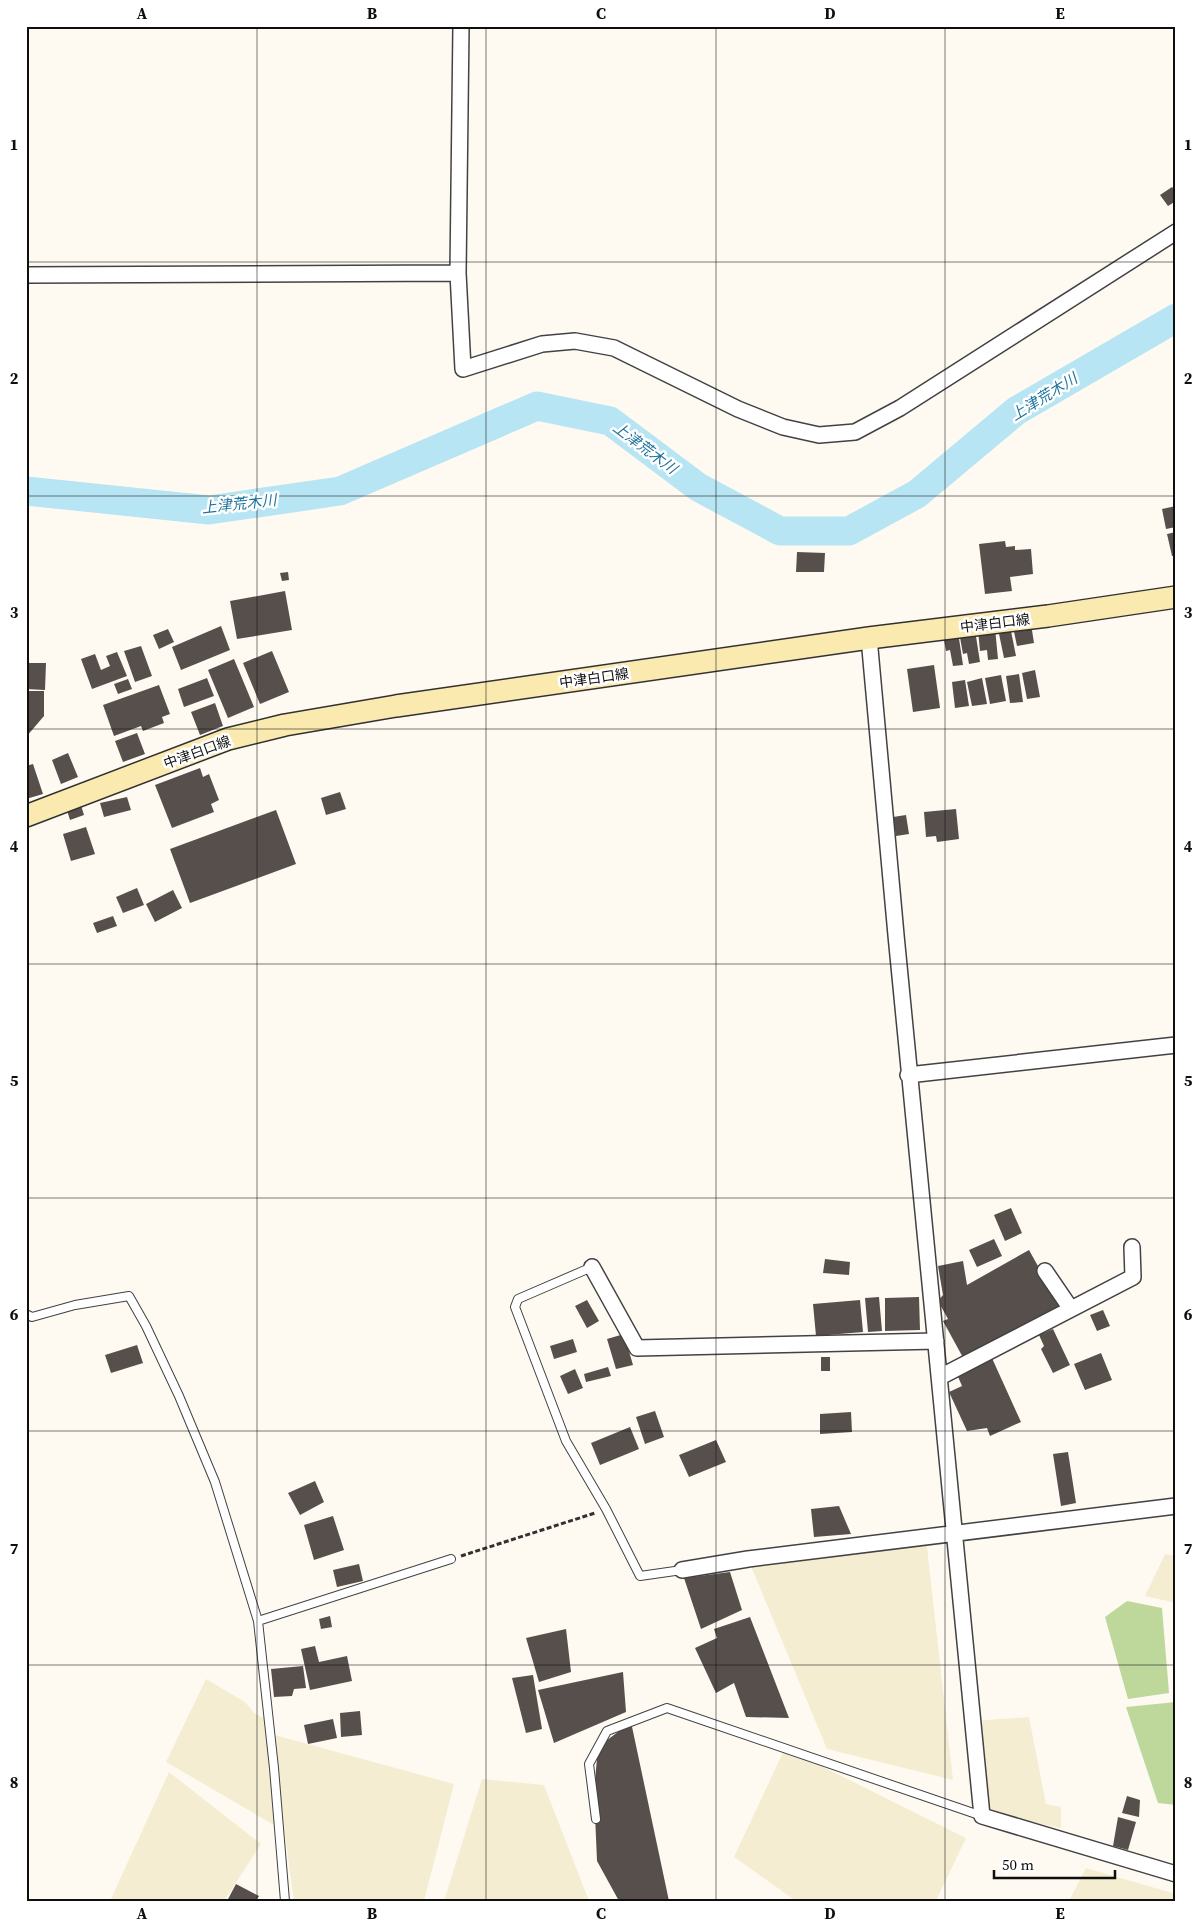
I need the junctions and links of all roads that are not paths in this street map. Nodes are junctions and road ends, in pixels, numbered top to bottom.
1 (461, 26) edge
2 (1176, 232) edge
3 (458, 273) junction
4 (26, 276) edge
5 (1176, 597) edge
6 (869, 638) junction
7 (26, 816) edge
8 (1176, 1045) edge
9 (908, 1075) junction
10 (1132, 1247) dead end
11 (592, 1267) joint
12 (1045, 1271) dead end
13 (1071, 1309) junction
14 (26, 1314) edge
15 (936, 1341) junction
16 (940, 1377) junction
17 (1176, 1506) edge
18 (955, 1535) junction
19 (451, 1559) road end
20 (682, 1570) joint
21 (258, 1621) junction
22 (982, 1816) junction
23 (596, 1819) dead end
24 (1176, 1874) edge
25 (285, 1901) edge

1 - 3 street
2 - 3 street
3 - 4 street
5 - 6 main road, 中津白口線
6 - 7 main road, 中津白口線
6 - 9 street
8 - 9 street
9 - 15 street
10 - 13 street
11 - 15 street
11 - 20 lane
12 - 13 street
13 - 16 street
14 - 21 lane
15 - 16 street
16 - 18 street
17 - 18 street
18 - 20 street
18 - 22 street
19 - 21 lane
21 - 25 lane
22 - 23 lane
22 - 24 street

